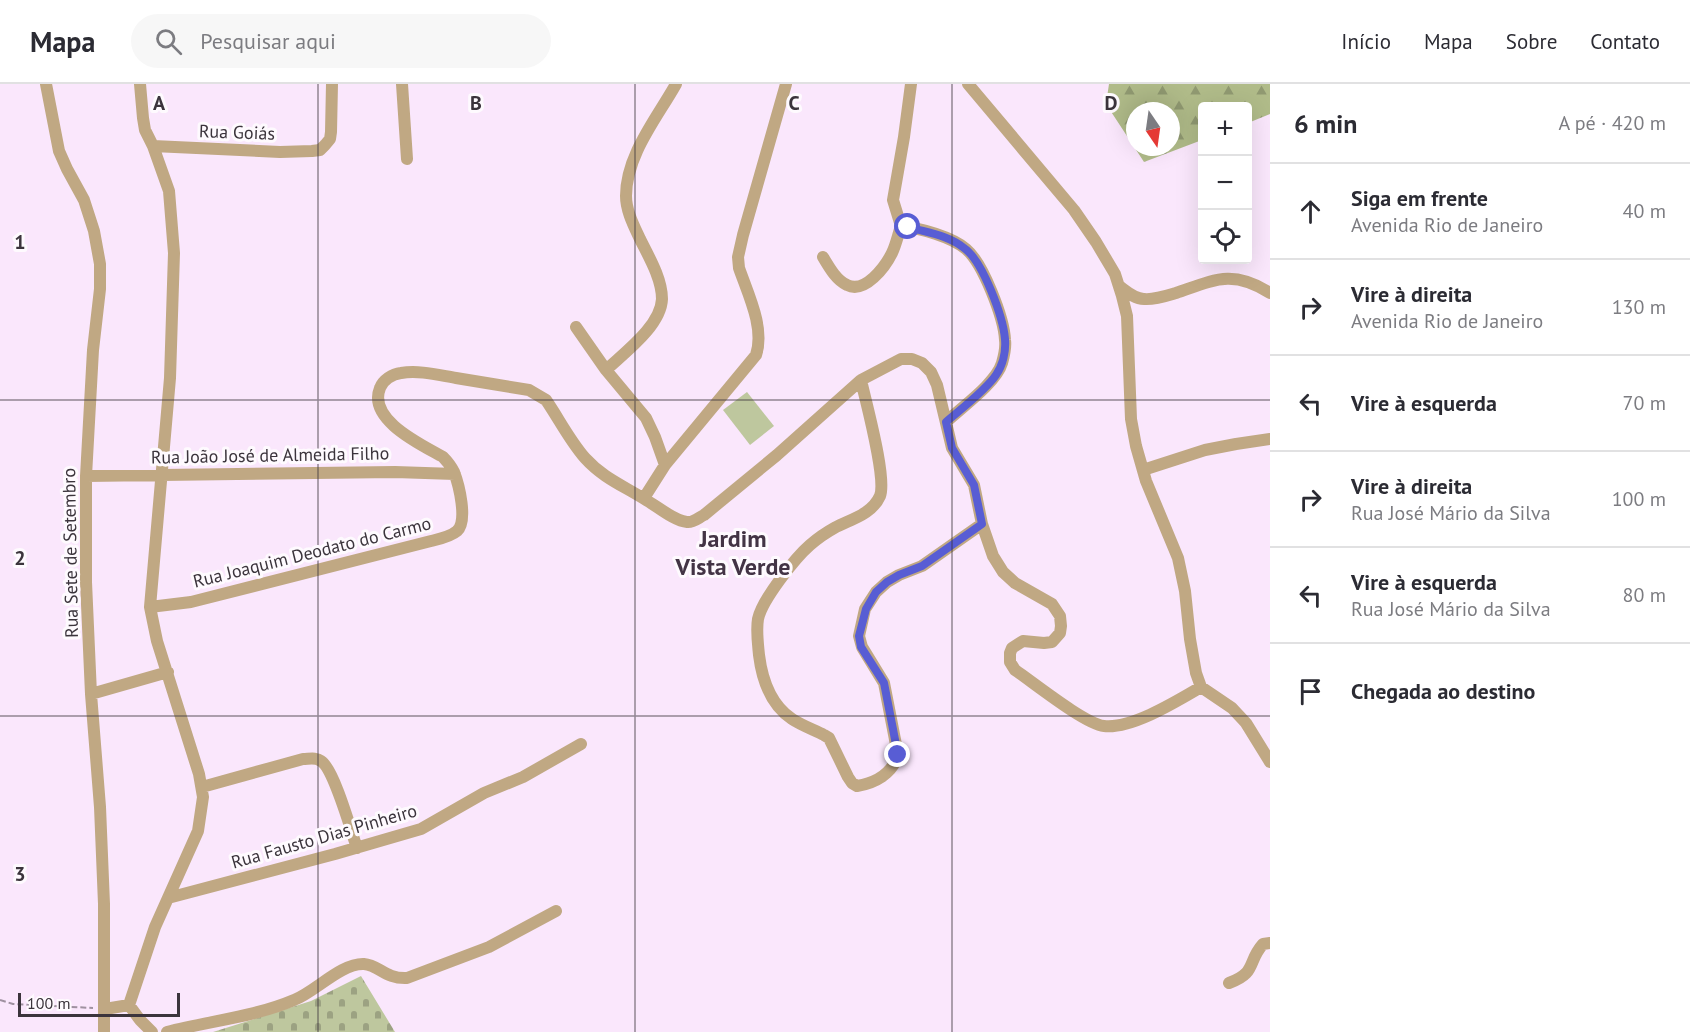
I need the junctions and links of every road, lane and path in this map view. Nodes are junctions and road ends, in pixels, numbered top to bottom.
1 (46, 84) edge
2 (140, 84) edge
3 (332, 84) edge
4 (402, 84) edge
5 (676, 84) edge
6 (786, 84) edge
7 (910, 84) edge
8 (968, 84) edge
9 (153, 146) junction
10 (407, 159) dead end
11 (902, 226) junction
12 (823, 257) dead end
13 (1119, 286) junction
14 (1270, 292) edge
15 (576, 327) dead end
16 (606, 370) junction
17 (861, 380) junction
18 (946, 422) junction
19 (1270, 439) edge
20 (665, 465) junction
21 (1143, 470) junction
22 (162, 474) junction
23 (454, 474) junction
24 (86, 476) junction
25 (644, 498) junction
26 (982, 524) junction
27 (150, 608) junction
28 (168, 672) junction
29 (1201, 687) junction
30 (91, 694) junction
31 (581, 744) dead end
32 (1270, 762) edge
33 (202, 787) junction
34 (357, 848) junction
35 (168, 898) junction
36 (556, 911) dead end
37 (1270, 943) edge
38 (1230, 983) dead end
39 (0, 1000) edge
40 (129, 1005) junction
41 (105, 1009) junction
42 (104, 1032) edge
43 (152, 1032) edge
44 (167, 1032) edge

1 - 24 street, Rua Sete de Setembro
2 - 9 street
3 - 9 street, Rua Goiás
4 - 10 street
5 - 16 street
6 - 20 street
7 - 11 street
8 - 13 street
9 - 22 street
11 - 12 street
11 - 18 street
13 - 14 street
13 - 21 street
15 - 16 street
16 - 20 street
17 - 18 street
17 - 25 street
17 - 26 street
18 - 26 street
19 - 21 street
20 - 25 street
21 - 29 street
22 - 23 street, Rua João José de Almeida Filho
22 - 24 street, Rua João José de Almeida Filho
22 - 27 street
23 - 25 street
23 - 27 street, Rua Joaquim Deodato do Carmo
24 - 30 street, Rua Sete de Setembro
26 - 29 street
27 - 28 street
28 - 30 street
28 - 33 street
29 - 32 street
30 - 41 street, Rua Sete de Setembro
31 - 34 street, Rua Fausto Dias Pinheiro
33 - 34 street
33 - 35 street
34 - 35 street, Rua Fausto Dias Pinheiro
35 - 40 street
36 - 44 street
37 - 38 street
39 - 41 path
40 - 41 street
40 - 43 street
41 - 42 street, Rua Sete de Setembro

